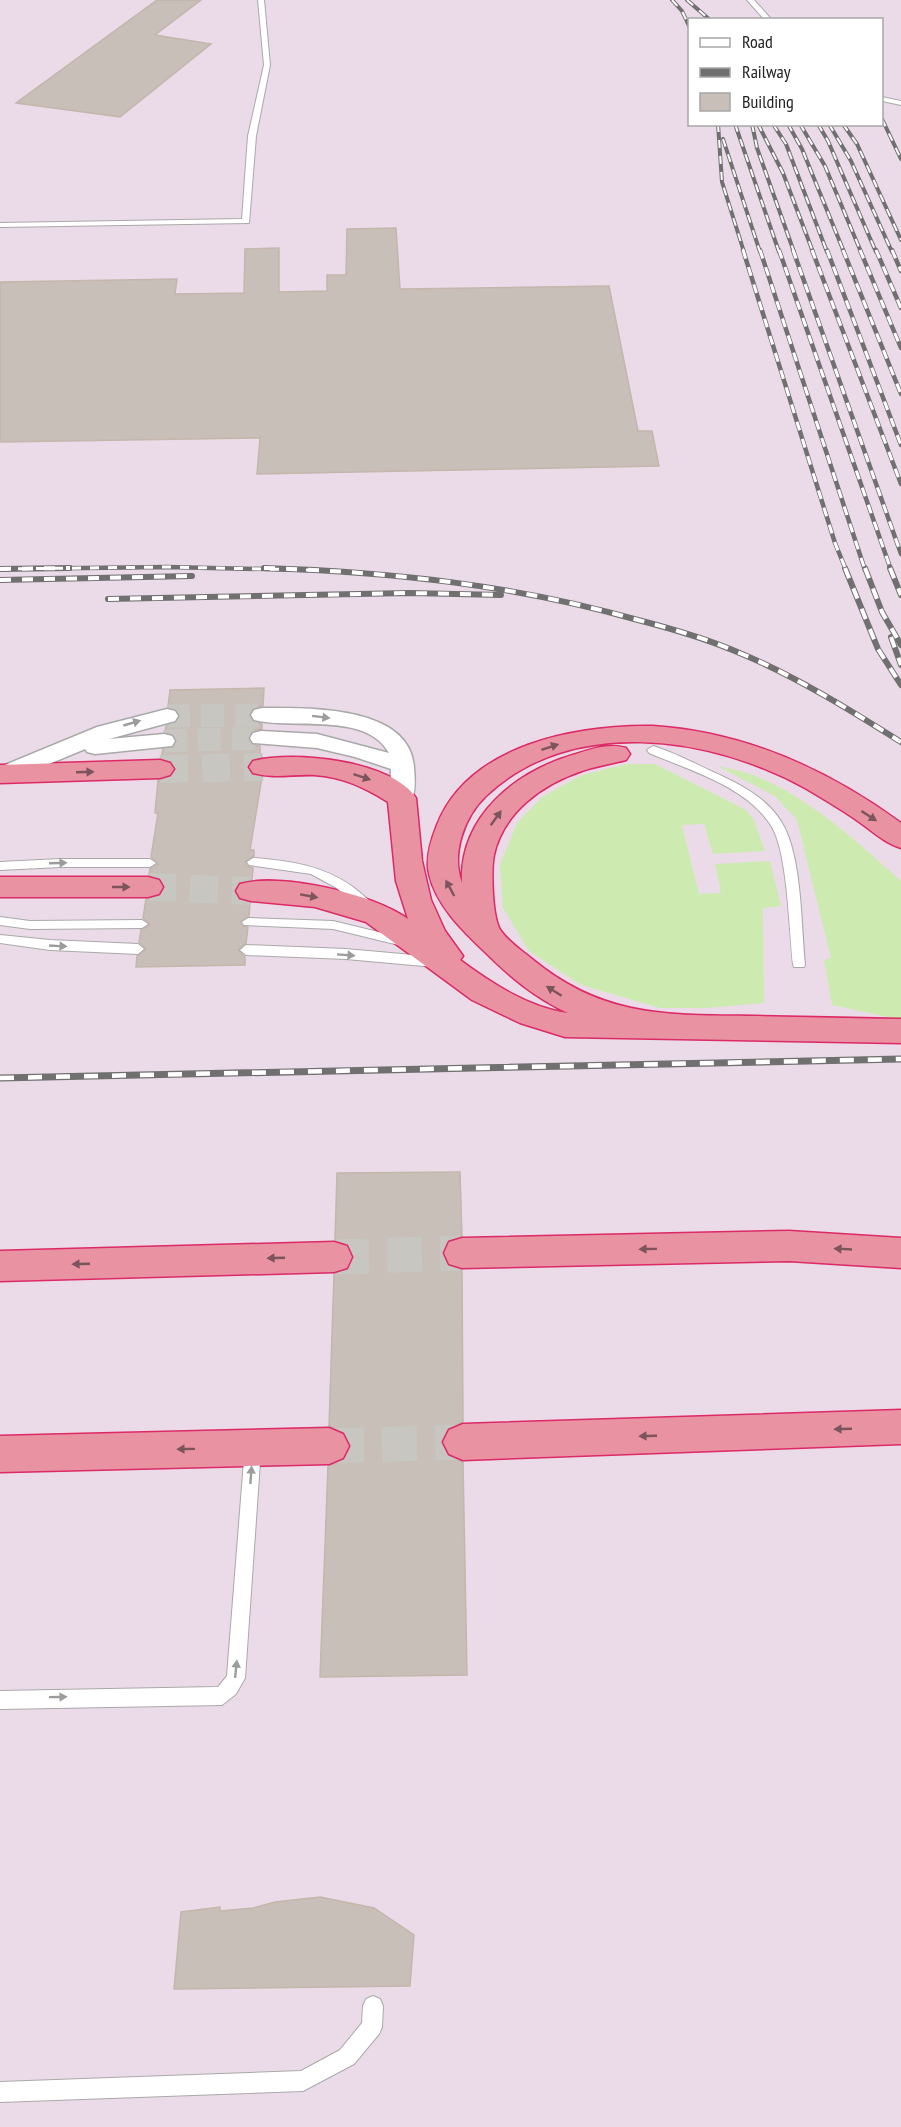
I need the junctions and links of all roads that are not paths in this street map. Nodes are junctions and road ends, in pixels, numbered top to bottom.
1 (261, 0) edge
2 (750, 0) edge
3 (767, 18) edge
4 (883, 99) edge
5 (901, 103) edge
6 (0, 225) edge
7 (262, 715) tunnel mouth
8 (167, 716) tunnel mouth
9 (261, 738) tunnel mouth
10 (653, 750) junction
11 (61, 752) junction
12 (162, 755) joint
13 (402, 765) junction
14 (263, 766) tunnel mouth
15 (3, 774) edge
16 (837, 796) junction
17 (402, 798) junction
18 (901, 838) edge
19 (0, 866) edge
20 (149, 875) joint
21 (252, 876) tunnel mouth
22 (0, 887) edge
23 (0, 921) edge
24 (248, 922) dead end
25 (142, 924) dead end
26 (485, 934) junction
27 (0, 939) edge
28 (138, 949) dead end
29 (246, 950) dead end
30 (431, 955) junction
31 (799, 964) dead end
32 (471, 985) junction
33 (669, 1028) junction
34 (901, 1031) edge
35 (462, 1253) tunnel mouth
36 (901, 1253) edge
37 (334, 1257) tunnel mouth
38 (0, 1266) edge
39 (901, 1427) edge
40 (463, 1442) tunnel mouth
41 (329, 1446) tunnel mouth
42 (253, 1448) junction
43 (0, 1454) edge
44 (0, 1700) edge
45 (373, 2006) dead end
46 (0, 2092) edge

1 - 6 lane
2 - 3 lane
4 - 5 lane
7 -> 13 street
11 -> 8 street
9 - 13 street
10 - 16 highway
26 -> 10 highway
10 - 31 lane
11 - 12 street
11 - 15 street
15 -> 12 highway
13 - 17 street
14 -> 17 highway
16 -> 18 highway
26 -> 16 highway
17 - 32 highway
19 -> 20 lane
22 -> 20 highway
21 -> 30 highway
23 - 25 lane
24 - 30 lane
33 -> 26 highway
27 -> 28 lane
29 -> 30 lane
30 - 32 highway
32 - 33 highway
33 - 34 highway
36 -> 35 highway
37 -> 38 highway
39 -> 40 highway
41 - 42 highway
42 -> 43 highway
44 -> 42 lane
45 - 46 lane

